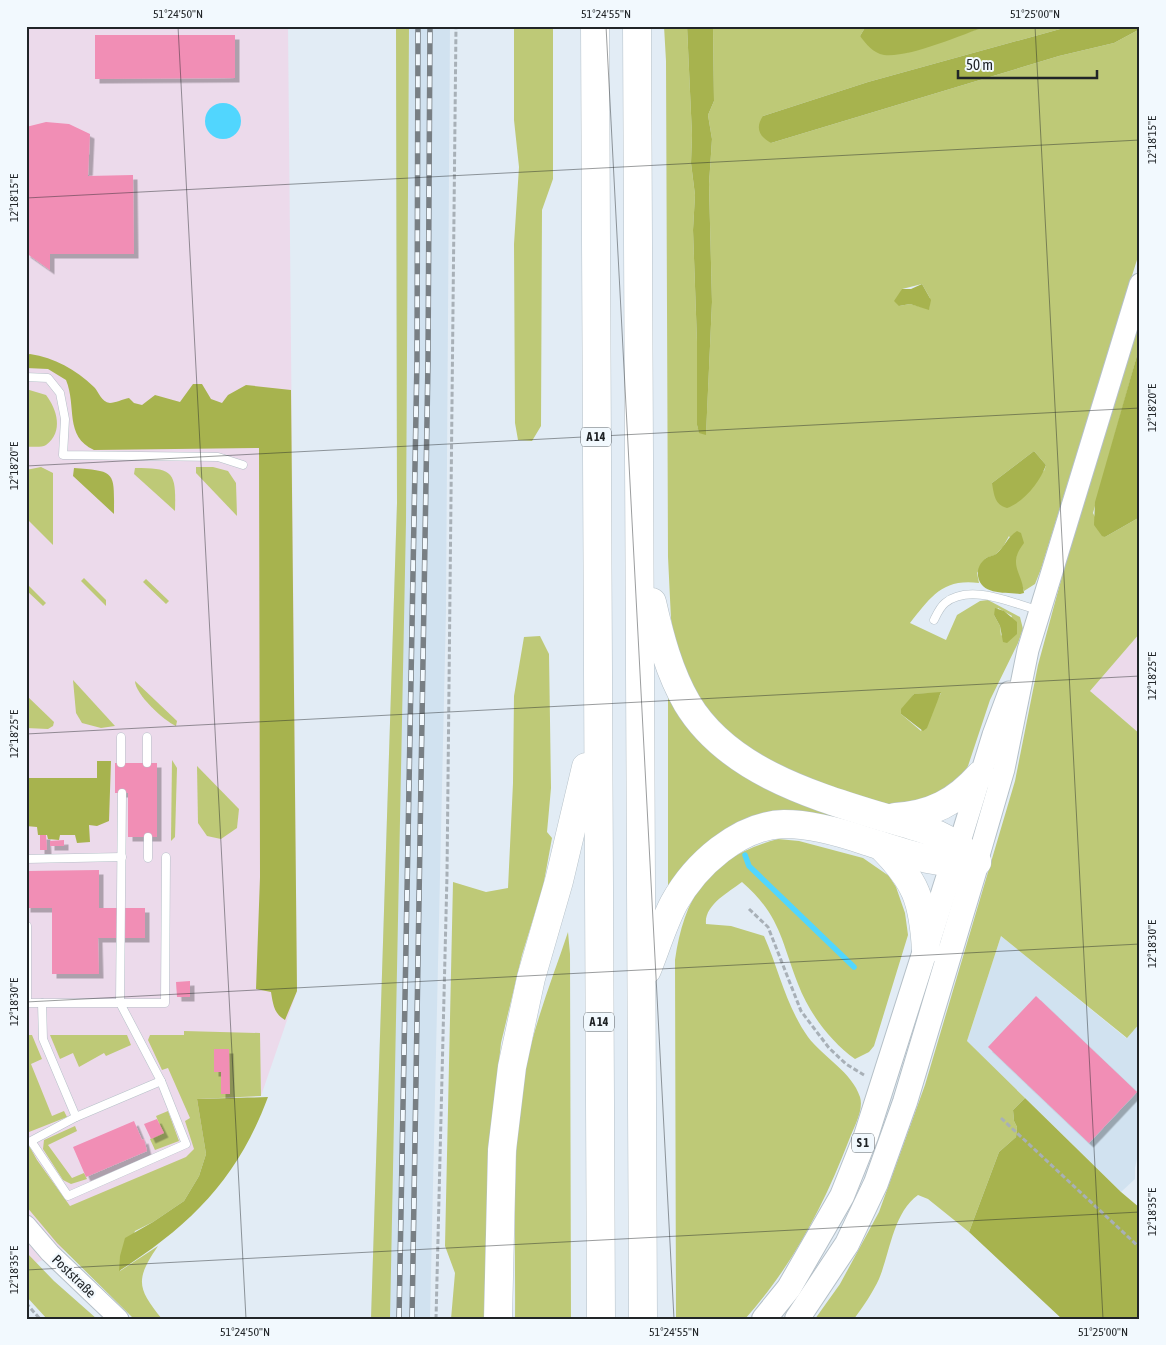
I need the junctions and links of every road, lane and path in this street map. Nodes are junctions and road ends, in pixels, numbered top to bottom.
1 (456, 26) edge
2 (595, 26) edge
3 (637, 26) edge
4 (1140, 284) edge
5 (26, 378) edge
6 (243, 465) dead end
7 (641, 557) junction
8 (1040, 611) junction
9 (934, 620) dead end
10 (1028, 650) junction
11 (596, 724) junction
12 (121, 737) dead end
13 (147, 737) dead end
14 (121, 763) dead end
15 (147, 763) dead end
16 (980, 775) junction
17 (122, 793) dead end
18 (886, 818) junction
19 (148, 837) dead end
20 (880, 845) junction
21 (122, 857) junction
22 (166, 857) dead end
23 (963, 857) junction
24 (148, 858) dead end
25 (26, 859) edge
26 (749, 909) dead end
27 (27, 926) edge
28 (926, 950) junction
29 (642, 983) junction
30 (27, 1003) edge
31 (42, 1003) junction
32 (120, 1003) junction
33 (883, 1081) junction
34 (161, 1082) junction
35 (76, 1117) junction
36 (1001, 1118) dead end
37 (28, 1229) edge
38 (1140, 1248) edge
39 (26, 1303) edge
40 (40, 1319) edge
41 (119, 1319) edge
42 (436, 1319) edge
43 (498, 1319) edge
44 (601, 1319) edge
45 (643, 1319) edge
46 (764, 1319) edge
47 (797, 1319) edge

1 - 42 path
2 - 11 highway, A 14
3 - 7 highway
4 - 8 main road, S 1
5 - 6 lane
7 - 18 highway
7 - 29 highway
8 - 9 lane
8 - 10 main road, S 1
10 - 16 main road, S 1
10 - 23 main road, S 1
11 - 43 highway
11 - 44 highway, A 14
12 - 14 lane
13 - 15 lane
16 - 18 highway
16 - 23 main road, S 1
17 - 21 lane
18 - 23 highway
19 - 24 lane
20 - 23 highway
20 - 28 highway
20 - 29 highway
21 - 25 lane
21 - 32 lane
22 - 32 lane
23 - 28 main road, S 1
23 - 47 main road, S 1
26 - 33 path
27 - 30 lane
28 - 33 main road, S 1
29 - 45 highway
30 - 31 lane
31 - 32 lane
31 - 35 lane
32 - 34 lane
33 - 46 main road, S 1
34 - 35 lane
34 - 35 lane
36 - 38 path
37 - 41 street, Poststraße
39 - 40 path

